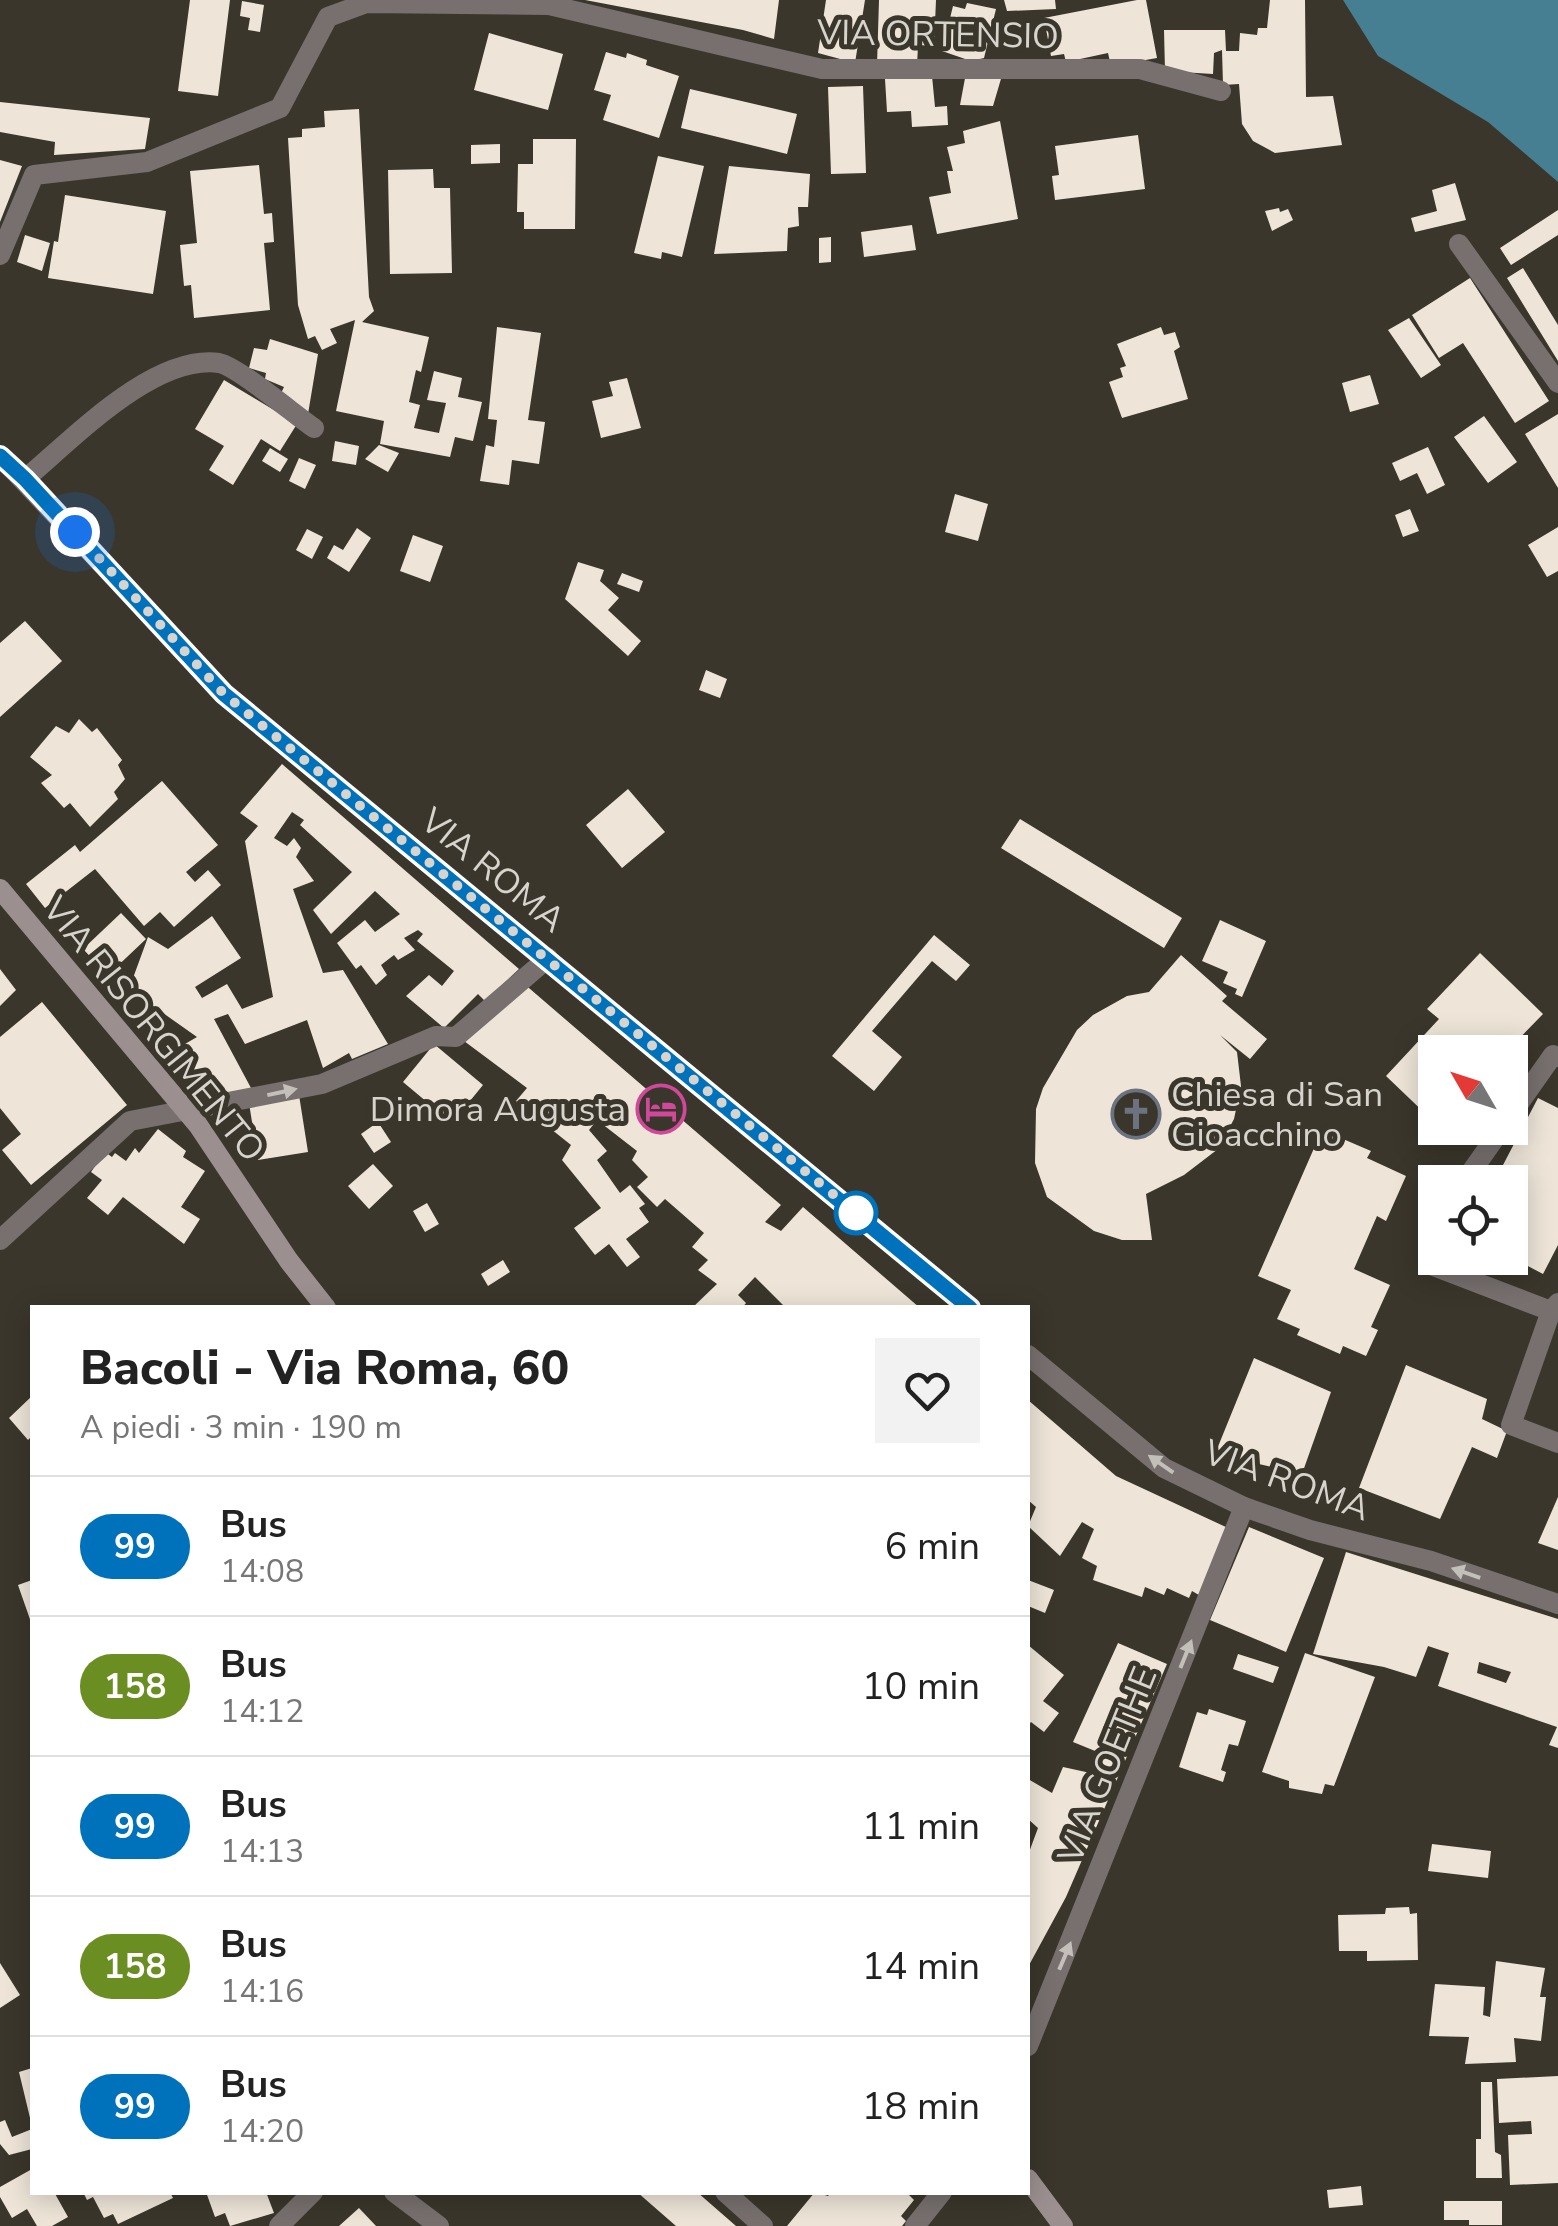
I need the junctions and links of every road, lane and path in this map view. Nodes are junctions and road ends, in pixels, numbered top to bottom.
1 (1221, 92) dead end
2 (1459, 244) dead end
3 (0, 256) edge
4 (1558, 382) edge
5 (314, 428) dead end
6 (0, 456) edge
7 (25, 479) junction
8 (0, 889) edge
9 (548, 958) junction
10 (1558, 1056) edge
11 (1528, 1090) edge
12 (187, 1112) junction
13 (0, 1240) edge
14 (1460, 1275) edge
15 (324, 1305) edge
16 (966, 1305) edge
17 (1554, 1307) edge
18 (1030, 1357) edge
19 (1558, 1443) edge
20 (1244, 1507) junction
21 (1558, 1604) edge
22 (1030, 2041) edge
23 (1030, 2182) edge
24 (310, 2195) edge
25 (398, 2195) edge
26 (728, 2195) edge
27 (940, 2195) edge
28 (280, 2226) edge
29 (439, 2226) edge
30 (763, 2226) edge
31 (915, 2226) edge
32 (1063, 2226) edge

1 - 3 street, VIA ORTENSIO
2 - 4 street
5 - 7 street
6 - 7 street, VIA ROMA
7 - 9 street, VIA ROMA
8 - 12 main road, VIA RISORGIMENTO
12 -> 9 street
9 - 16 street, VIA ROMA
10 - 11 street
12 - 13 street
12 - 15 main road, VIA RISORGIMENTO
14 - 17 street
17 - 19 street
20 -> 18 street, VIA ROMA
21 -> 20 street, VIA ROMA
22 -> 20 street, VIA GOETHE
23 - 32 main road
24 - 28 street
25 - 29 street
26 - 30 street
27 - 31 street

